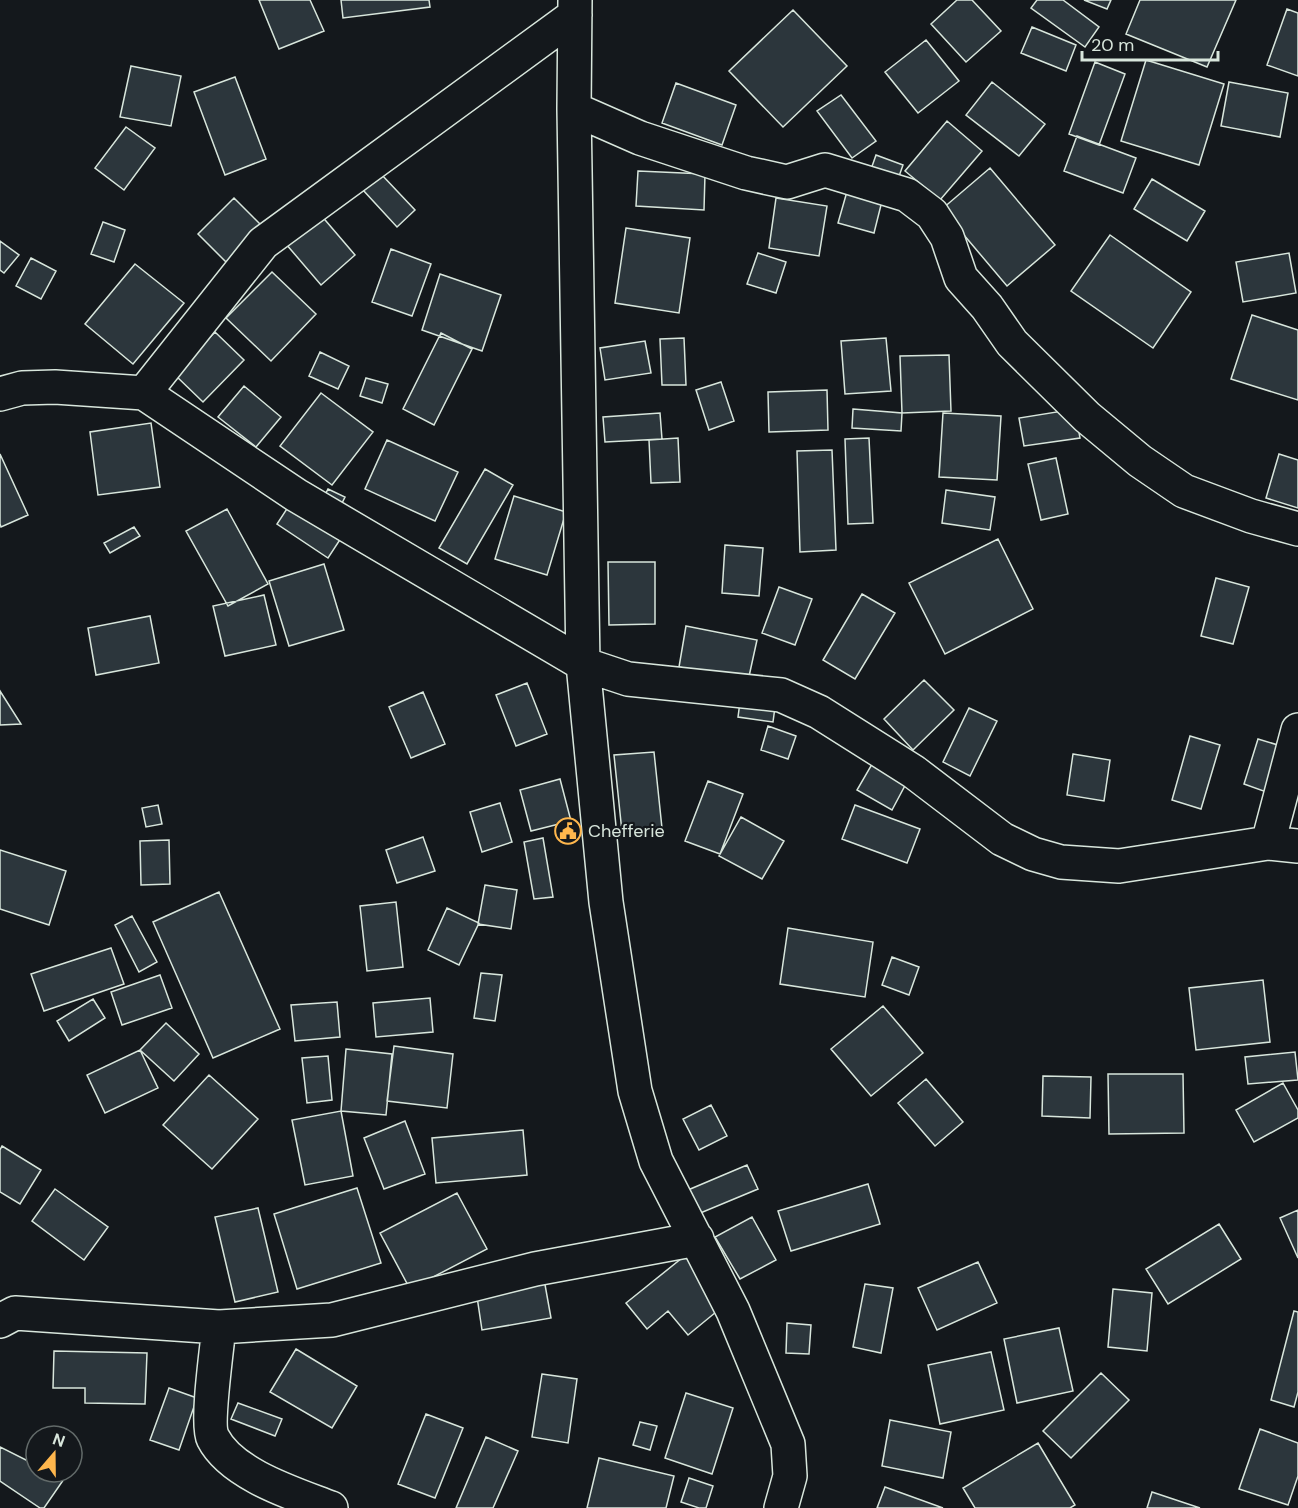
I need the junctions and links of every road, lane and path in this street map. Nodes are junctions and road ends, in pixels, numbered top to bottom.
1 (575, 7) edge
2 (574, 109) junction
3 (144, 393) junction
4 (0, 394) edge
5 (1298, 529) edge
6 (583, 664) junction
7 (1298, 730) edge
8 (1283, 844) edge
9 (697, 1239) junction
10 (0, 1321) edge
11 (219, 1327) junction
12 (331, 1508) edge
13 (781, 1508) edge

1 - 2 street
1 - 3 street
2 - 5 street
2 - 6 street
3 - 4 street
3 - 6 street
6 - 8 street
6 - 9 street
7 - 8 street
9 - 11 street
9 - 13 street
10 - 11 street
11 - 12 street

